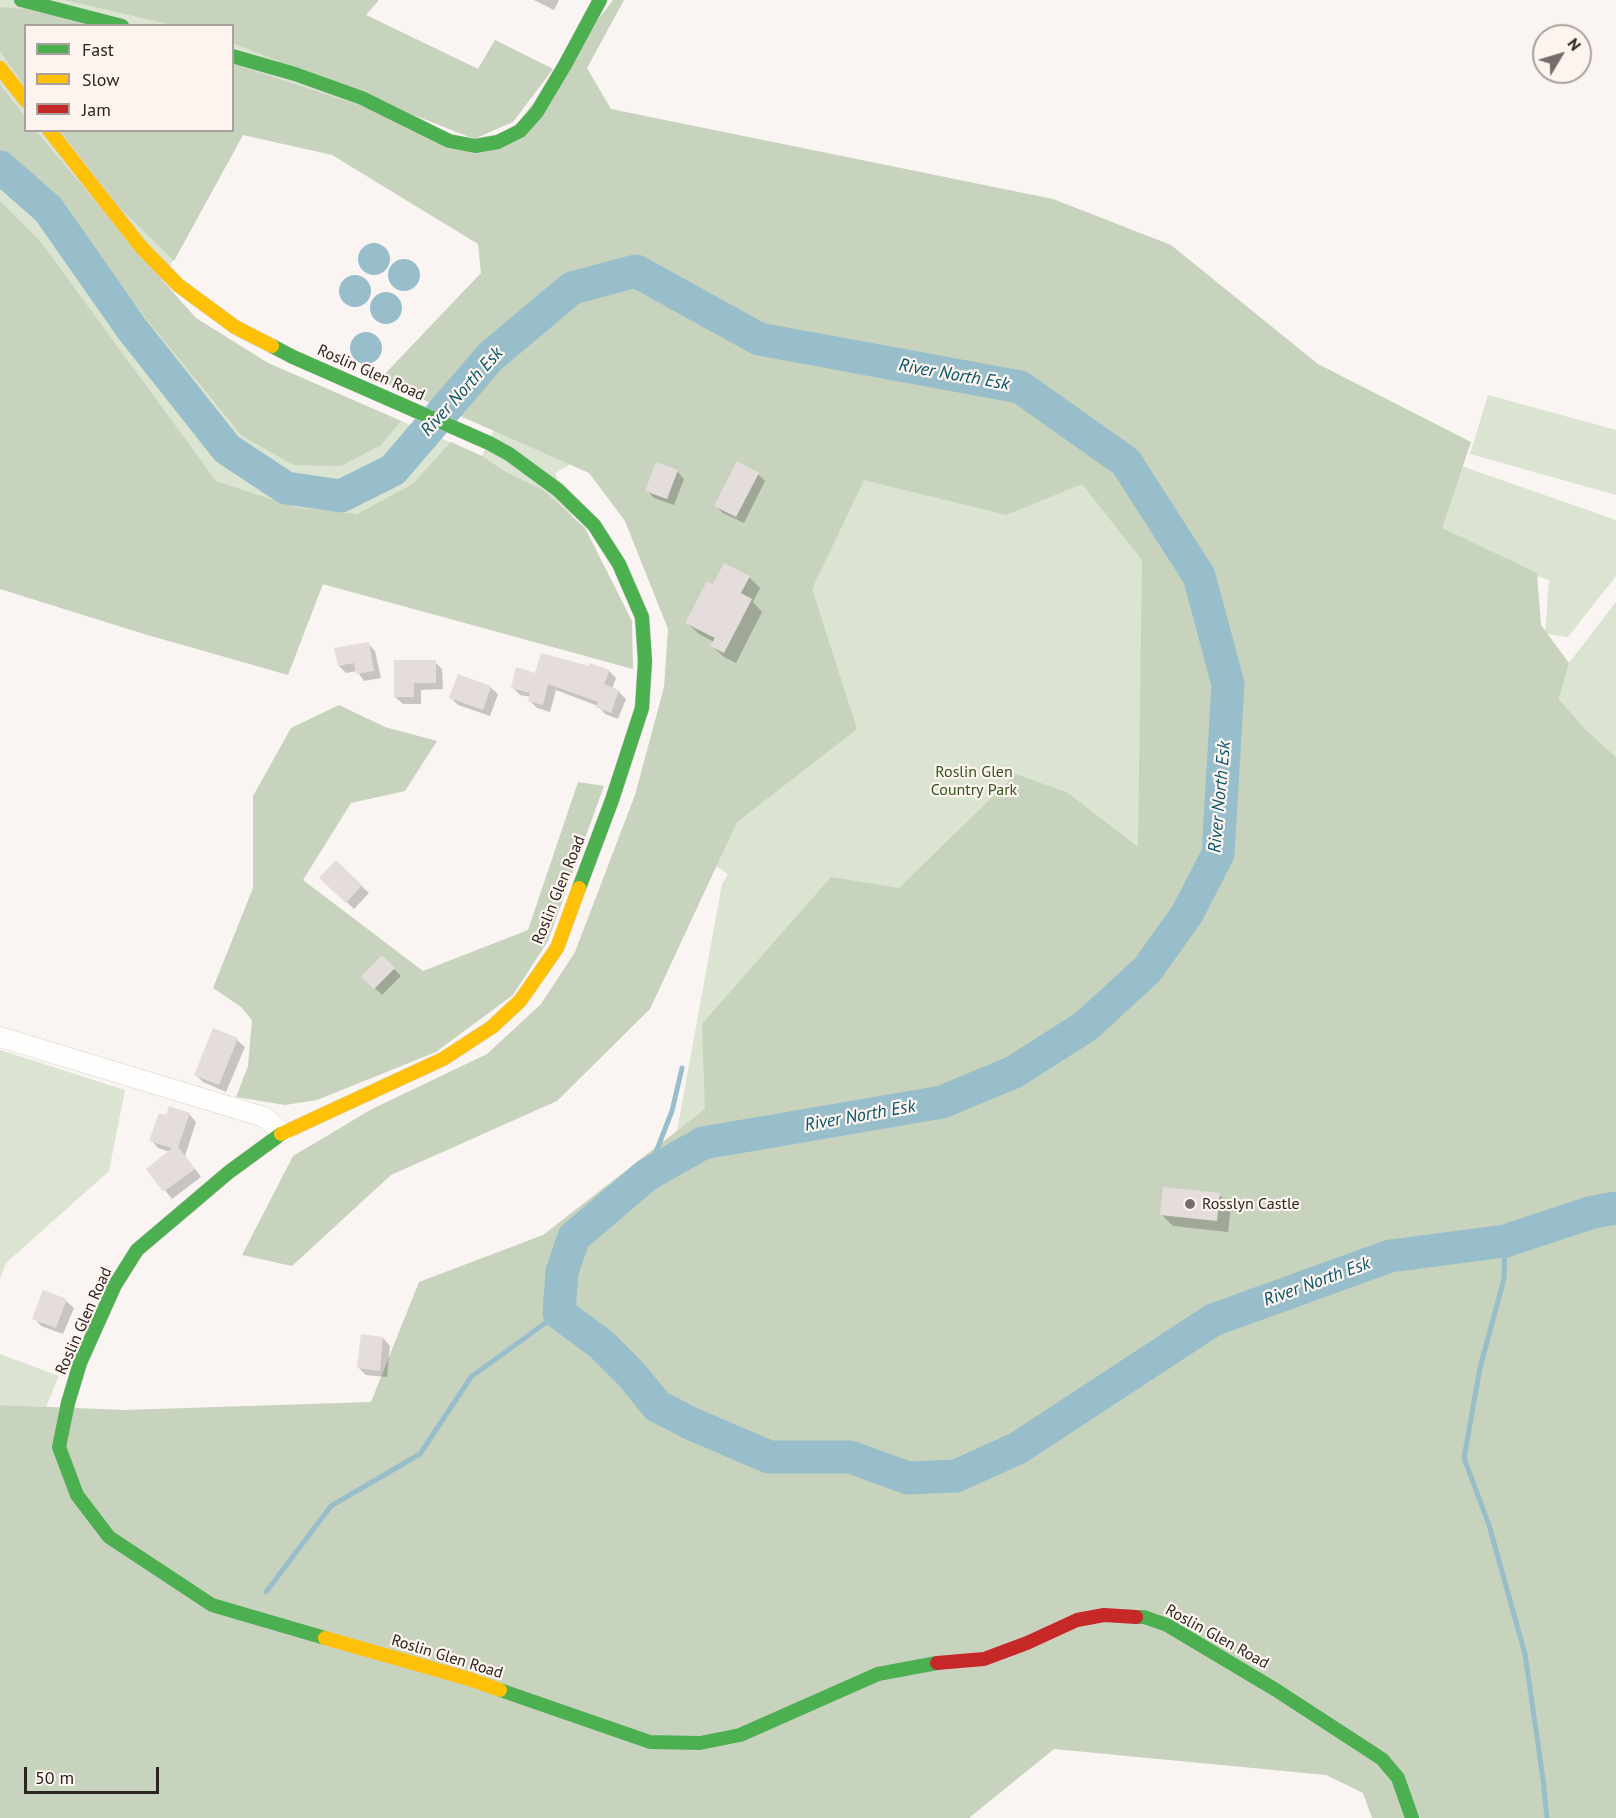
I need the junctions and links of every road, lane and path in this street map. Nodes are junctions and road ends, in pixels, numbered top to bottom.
1 (21, 0) edge
2 (600, 0) edge
3 (114, 24) edge
4 (234, 57) edge
5 (0, 68) edge
6 (24, 98) edge
7 (51, 132) edge
8 (0, 1037) edge
9 (283, 1133) junction
10 (1412, 1818) edge

1 - 3 main road
2 - 4 main road
5 - 6 main road
7 - 9 main road, Roslin Glen Road
8 - 9 street
9 - 10 main road, Roslin Glen Road

